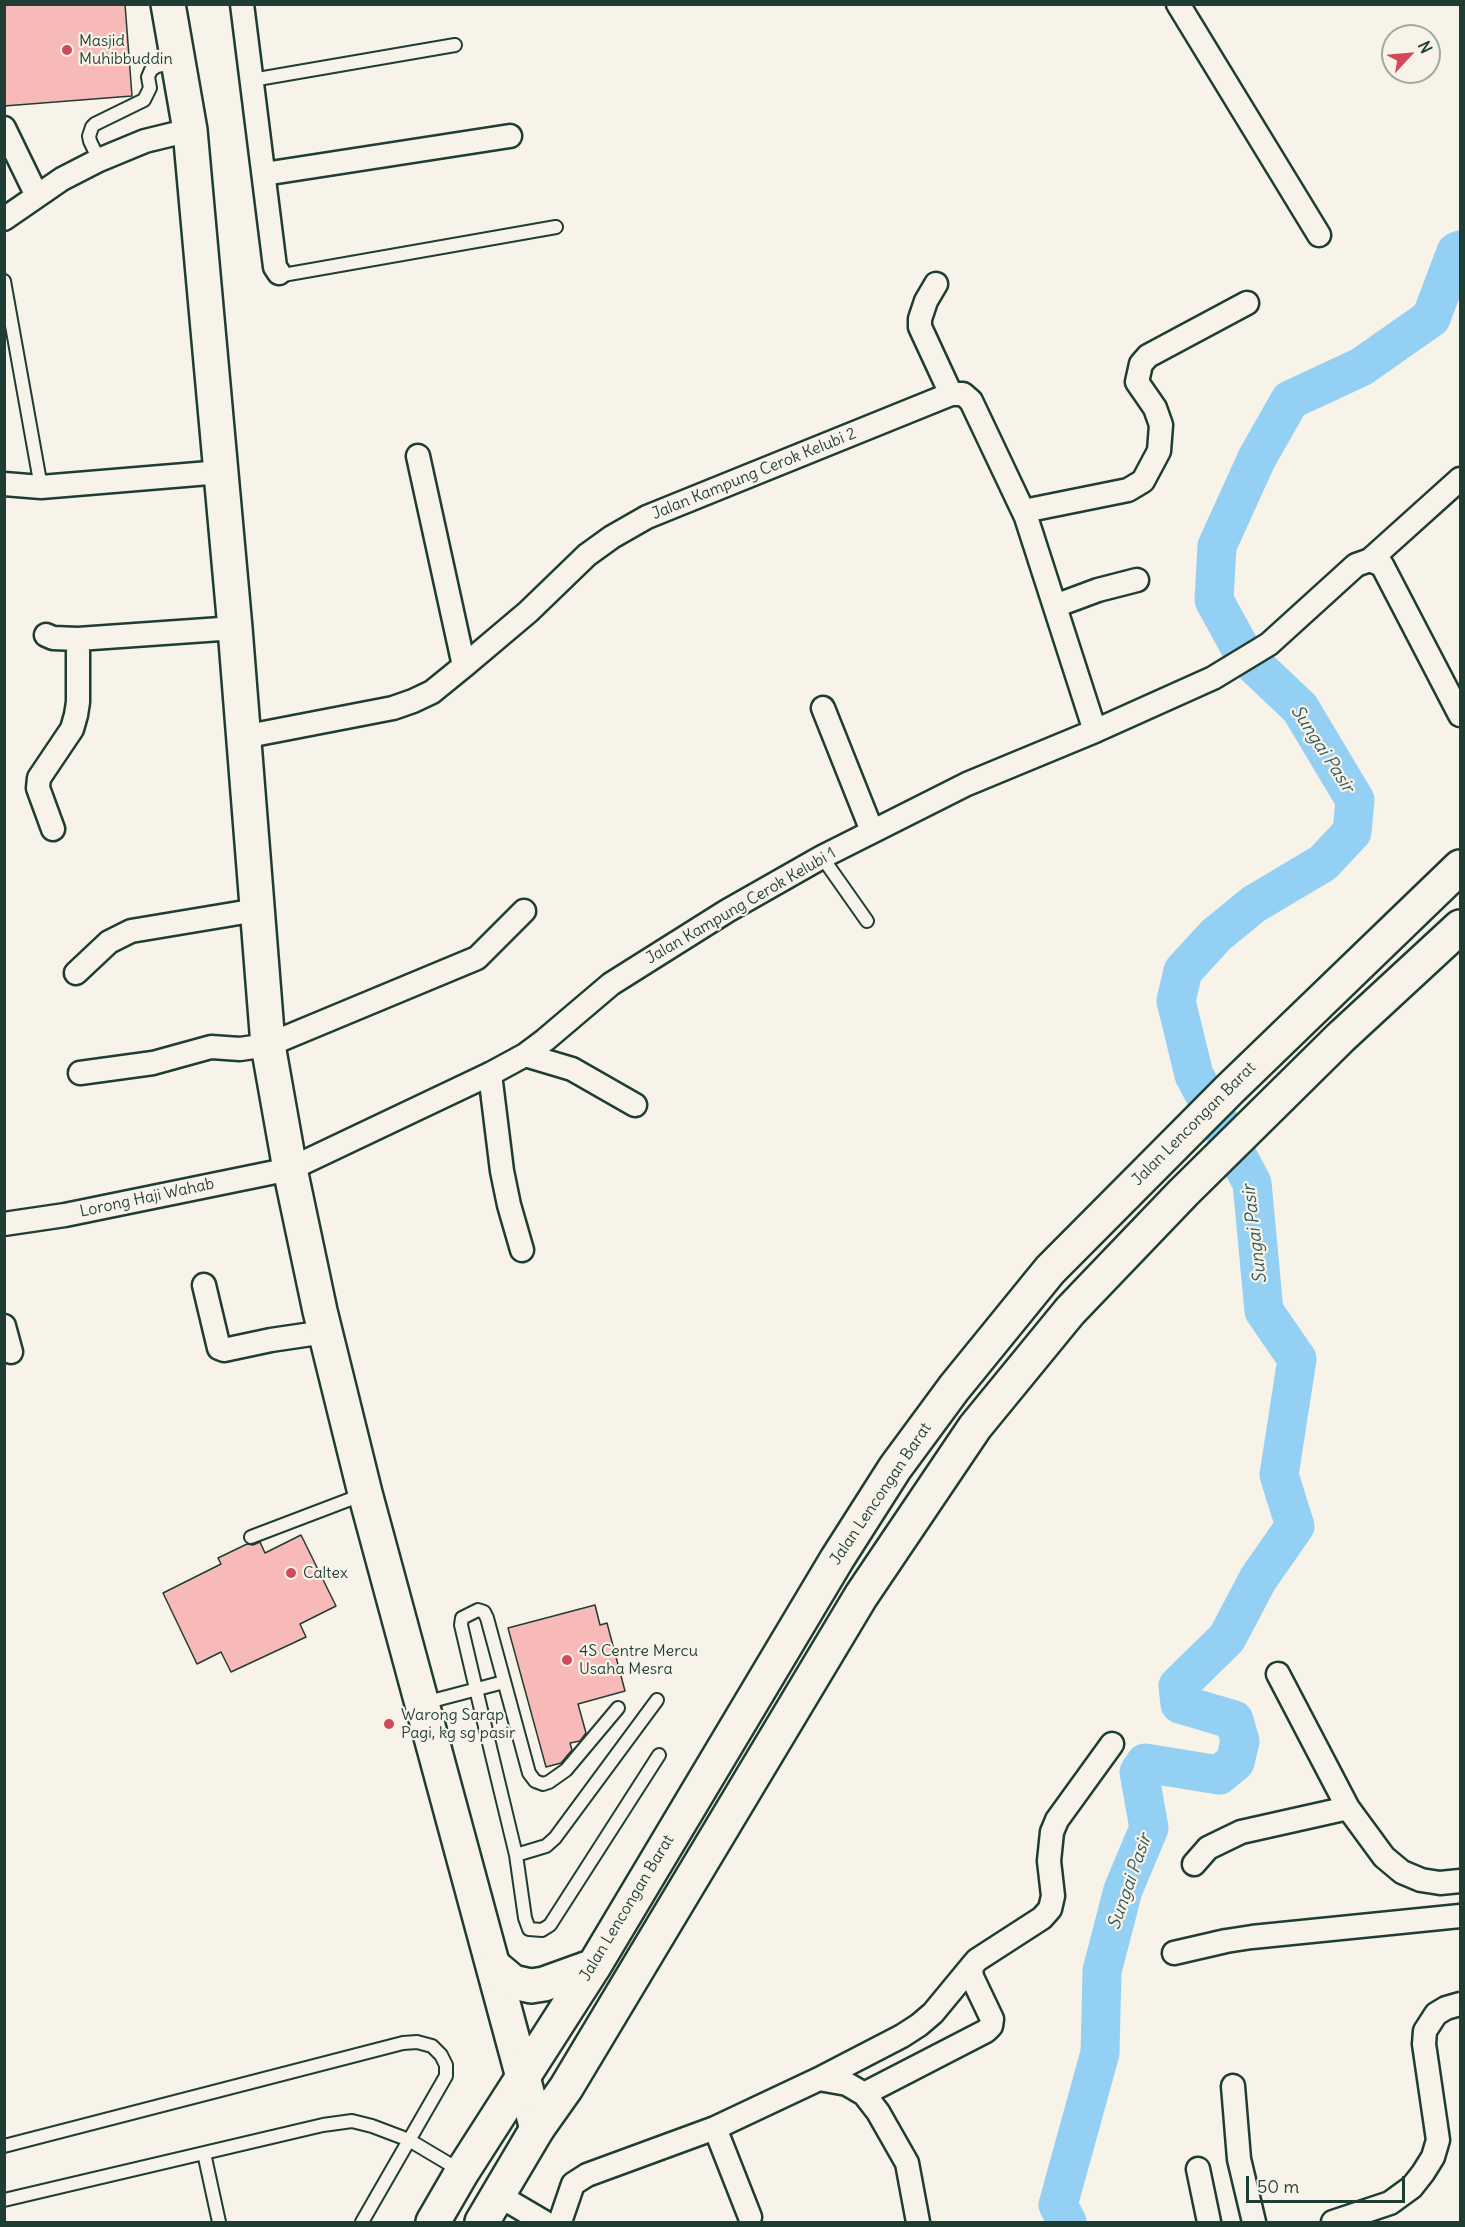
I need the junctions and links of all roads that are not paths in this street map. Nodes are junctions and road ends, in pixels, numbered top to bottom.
1 (168, 4) edge
2 (242, 4) edge
3 (1178, 4) edge
4 (455, 45) dead end
5 (178, 61) junction
6 (252, 80) junction
7 (4, 128) edge
8 (190, 130) junction
9 (510, 136) dead end
10 (99, 160) junction
11 (264, 174) junction
12 (37, 196) junction
13 (4, 219) edge
14 (556, 227) dead end
15 (1319, 236) dead end
16 (279, 273) joint
17 (4, 281) edge
18 (936, 284) dead end
19 (1247, 303) dead end
20 (951, 394) junction
21 (418, 456) dead end
22 (221, 472) junction
23 (1461, 478) edge
24 (4, 484) edge
25 (41, 487) junction
26 (1024, 511) junction
27 (1370, 560) junction
28 (1137, 580) dead end
29 (1055, 606) junction
30 (235, 628) junction
31 (46, 634) dead end
32 (78, 639) junction
33 (464, 666) junction
34 (823, 708) dead end
35 (1461, 715) edge
36 (1095, 731) junction
37 (243, 737) junction
38 (53, 829) dead end
39 (872, 831) junction
40 (822, 856) junction
41 (1461, 867) edge
42 (257, 910) junction
43 (524, 911) dead end
44 (867, 921) dead end
45 (1461, 927) edge
46 (76, 973) dead end
47 (268, 1045) junction
48 (525, 1055) junction
49 (80, 1073) dead end
50 (489, 1074) junction
51 (635, 1105) dead end
52 (290, 1168) junction
53 (4, 1224) edge
54 (522, 1250) dead end
55 (204, 1285) dead end
56 (4, 1326) edge
57 (325, 1332) junction
58 (11, 1352) dead end
59 (365, 1493) junction
60 (251, 1537) dead end
61 (1278, 1674) dead end
62 (504, 1682) junction
63 (476, 1689) junction
64 (657, 1700) dead end
65 (422, 1704) junction
66 (618, 1708) dead end
67 (1112, 1744) dead end
68 (659, 1755) dead end
69 (1348, 1808) junction
70 (516, 1855) junction
71 (1194, 1864) dead end
72 (1461, 1881) edge
73 (1461, 1916) edge
74 (1174, 1953) dead end
75 (594, 1966) junction
76 (495, 1967) junction
77 (971, 1967) junction
78 (1461, 2004) edge
79 (524, 2077) junction
80 (819, 2079) junction
81 (1233, 2086) dead end
82 (864, 2094) junction
83 (537, 2128) junction
84 (715, 2128) junction
85 (409, 2140) junction
86 (4, 2146) edge
87 (204, 2153) junction
88 (1198, 2169) dead end
89 (462, 2172) junction
90 (4, 2200) edge
91 (490, 2209) edge
92 (750, 2217) dead end
93 (219, 2223) edge
94 (362, 2223) edge
95 (433, 2223) edge
96 (544, 2223) edge
97 (560, 2223) edge
98 (918, 2223) edge
99 (1209, 2223) edge
100 (1254, 2223) edge
101 (1333, 2223) edge

1 - 5 main road
2 - 6 street
3 - 15 street
4 - 6 lane
5 - 8 main road
5 - 10 lane
6 - 11 street
7 - 12 street
8 - 10 street
8 - 22 main road
9 - 11 street
10 - 12 street
11 - 16 street
12 - 13 street
14 - 16 lane
17 - 25 lane
18 - 20 street
19 - 26 street
20 - 26 street
20 - 33 street, Jalan Kampung Cerok Kelubi 2
21 - 33 street
22 - 25 street
22 - 30 main road
23 - 27 street
24 - 25 street
26 - 29 street
27 - 35 street
27 - 36 street, Jalan Kampung Cerok Kelubi 1
28 - 29 street
29 - 36 street
30 - 32 street
30 - 37 main road
31 - 32 street
32 - 38 street
33 - 37 street, Jalan Kampung Cerok Kelubi 2
34 - 39 street
36 - 39 street, Jalan Kampung Cerok Kelubi 1
37 - 42 main road
39 - 40 street, Jalan Kampung Cerok Kelubi 1
40 - 44 lane
40 - 48 street, Jalan Kampung Cerok Kelubi 1
41 - 75 main road, Jalan Lencongan Barat
42 - 46 street
42 - 47 main road
43 - 47 street
45 - 83 main road
47 - 49 street
47 - 52 main road
48 - 50 street, Jalan Kampung Cerok Kelubi 1
48 - 51 street
50 - 52 street, Jalan Kampung Cerok Kelubi 1
50 - 54 street
52 - 53 street, Lorong Haji Wahab
52 - 57 main road
55 - 57 street
56 - 58 street
57 - 59 main road
59 - 60 lane
59 - 65 main road
61 - 69 street
62 - 63 lane
62 - 63 lane
62 - 66 lane
63 - 65 lane
63 - 70 lane
64 - 70 lane
65 - 76 main road
67 - 77 street
68 - 70 lane
69 - 71 street
69 - 72 street
73 - 74 street
75 - 76 main road
75 - 79 main road, Jalan Lencongan Barat
76 - 79 main road
77 - 80 street
77 - 82 street
78 - 101 street
79 - 83 main road
79 - 89 main road, Jalan Lencongan Barat
80 - 82 street
80 - 84 street
81 - 100 street
82 - 98 street
83 - 91 main road
84 - 92 street
84 - 97 street
85 - 86 lane
85 - 87 lane
85 - 89 lane
85 - 94 lane
87 - 90 lane
87 - 93 lane
88 - 99 street
89 - 95 main road, Jalan Lencongan Barat
91 - 96 street

